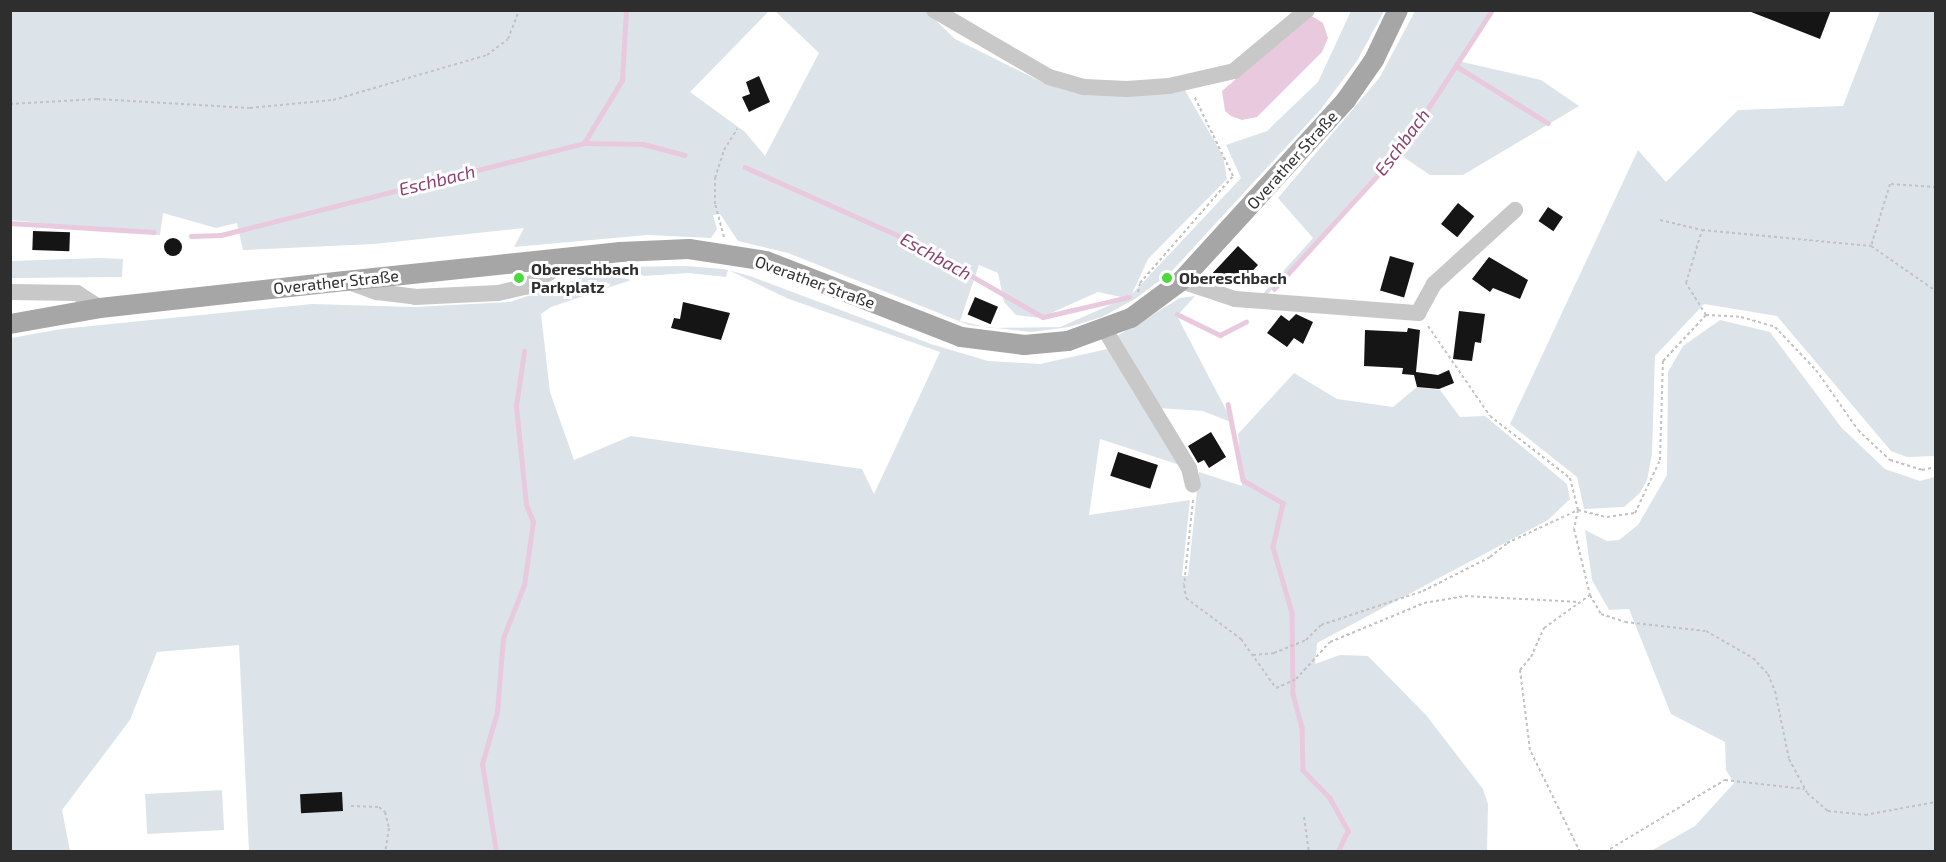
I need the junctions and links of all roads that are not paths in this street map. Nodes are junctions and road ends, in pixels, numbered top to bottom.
1 (934, 10) edge
2 (1307, 10) edge
3 (1398, 10) edge
4 (1515, 210) dead end
5 (578, 256) junction
6 (345, 281) junction
7 (1182, 281) junction
8 (10, 292) edge
9 (100, 308) junction
10 (10, 324) edge
11 (1105, 330) junction
12 (1193, 485) road end

1 - 2 street
3 - 7 main road, Overather Straße
4 - 7 street
5 - 6 main road, Overather Straße
5 - 6 street
5 - 11 main road, Overather Straße
6 - 9 main road, Overather Straße
7 - 11 main road, Overather Straße
8 - 9 street
9 - 10 main road, Overather Straße
11 - 12 street

